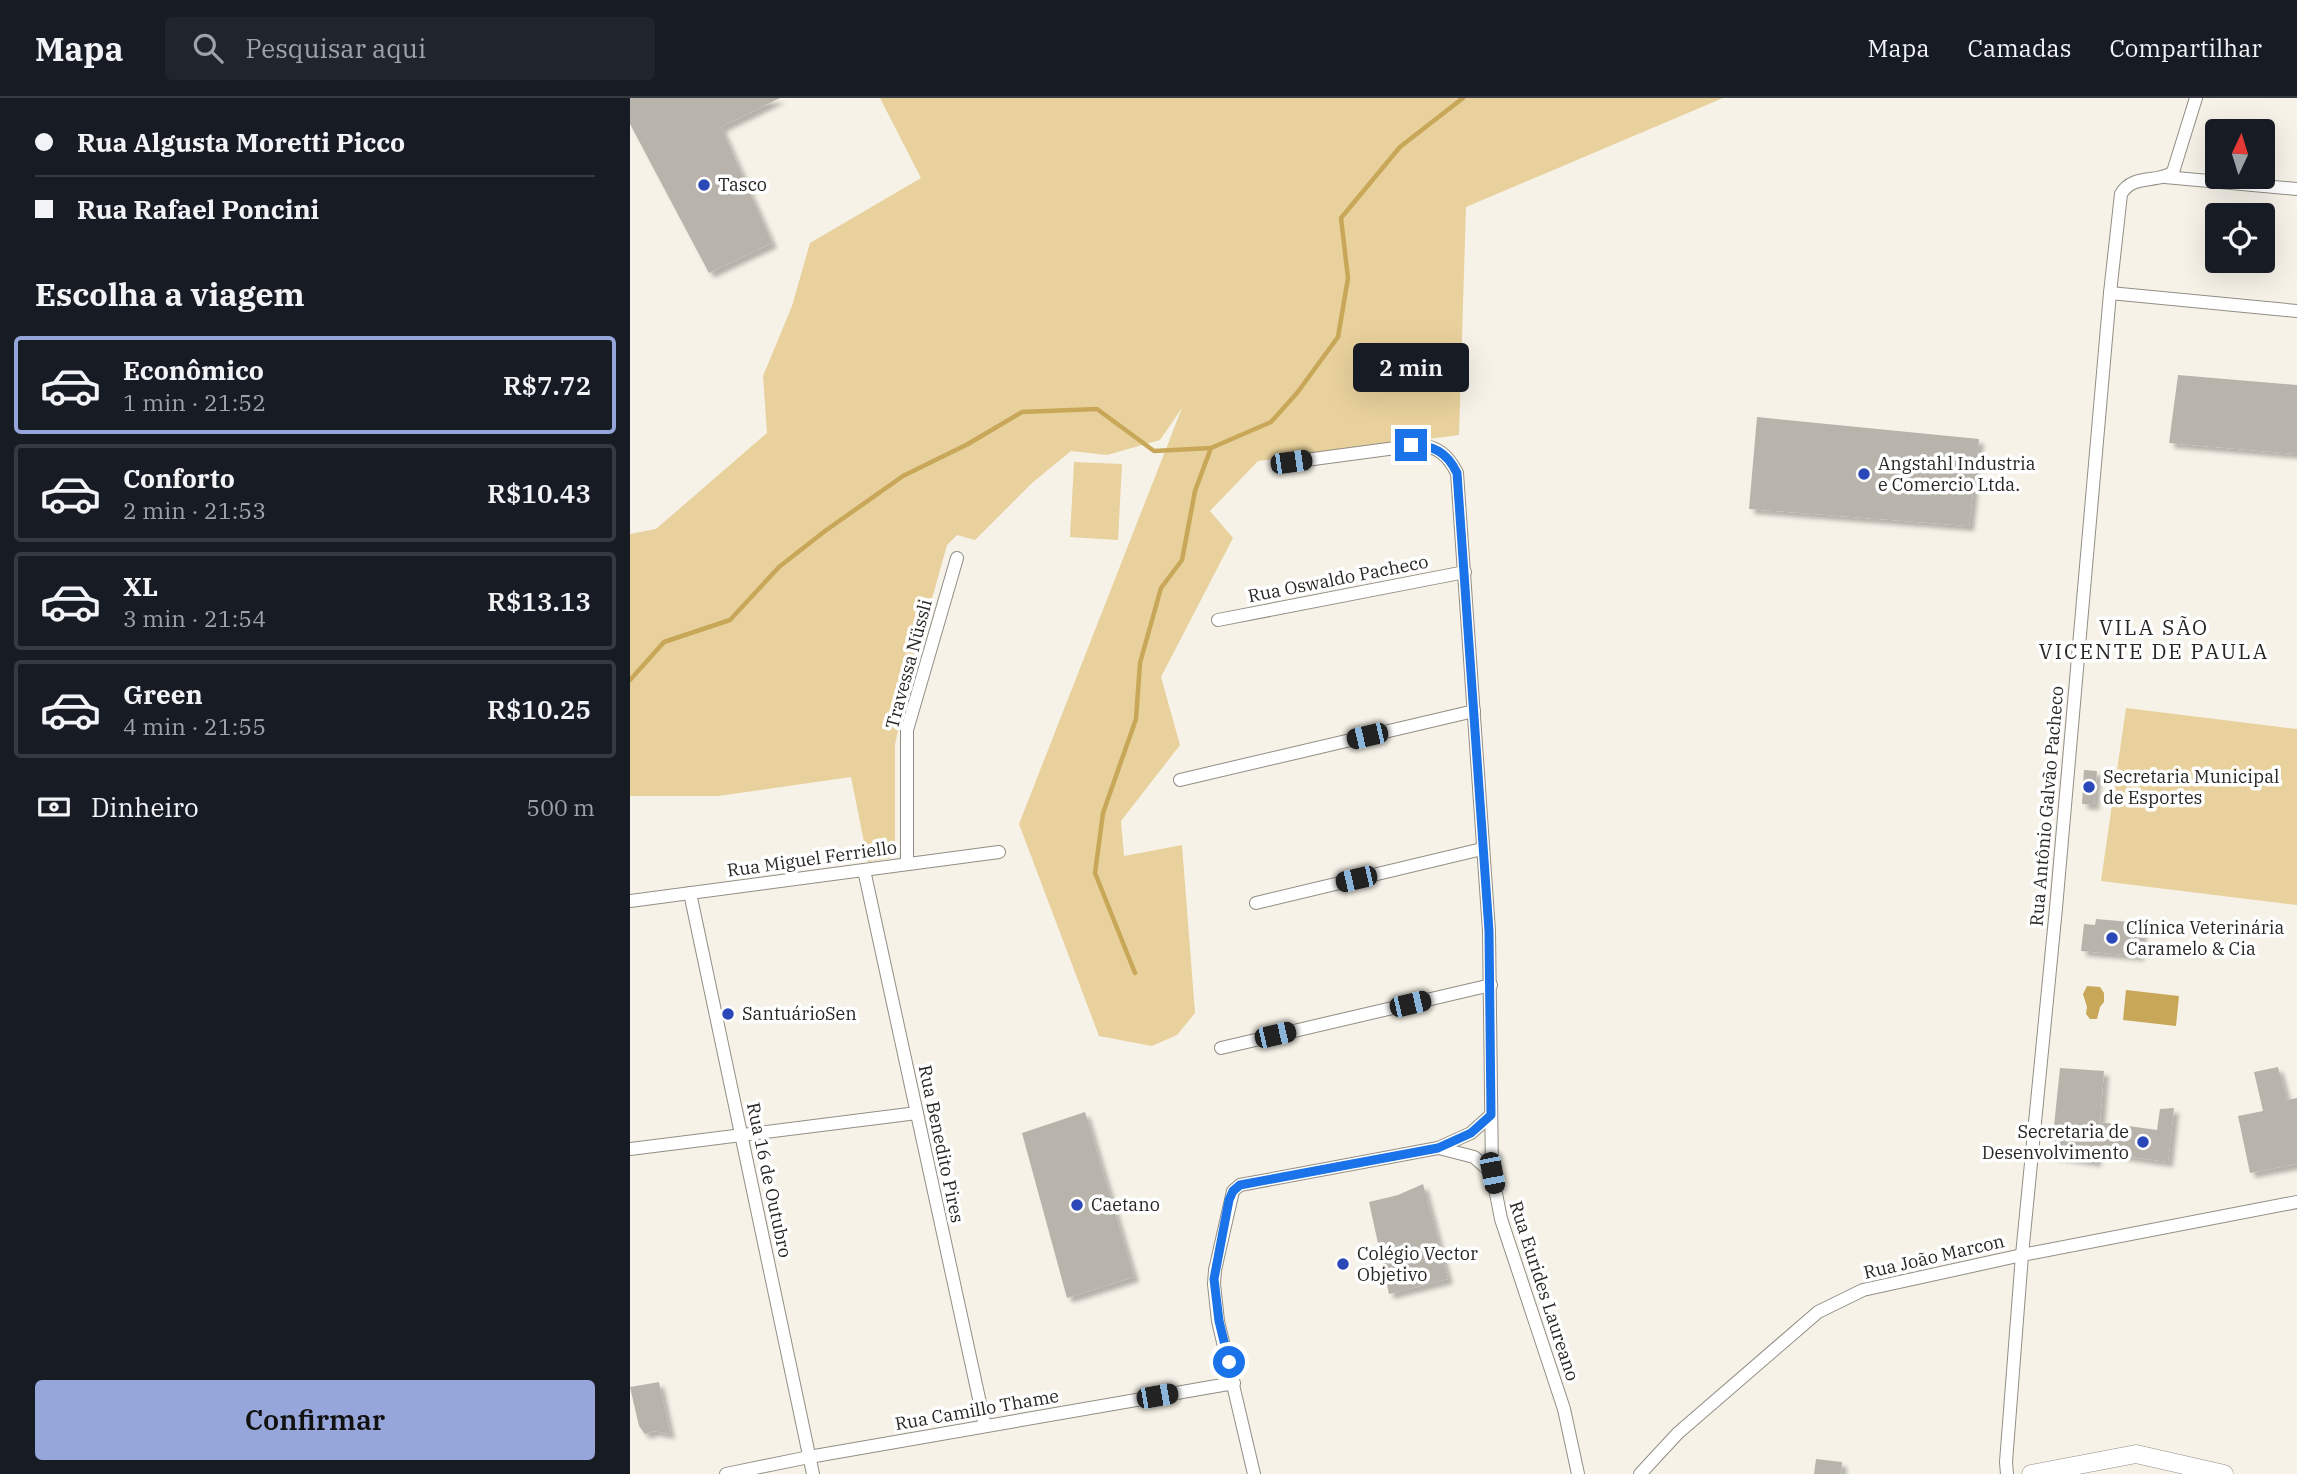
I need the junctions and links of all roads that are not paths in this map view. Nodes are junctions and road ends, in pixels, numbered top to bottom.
1 (2196, 98) edge
2 (2165, 177) junction
3 (2297, 189) edge
4 (2110, 293) junction
5 (2297, 311) edge
6 (1291, 462) dead end
7 (957, 558) dead end
8 (1465, 572) junction
9 (1218, 620) dead end
10 (1474, 711) junction
11 (1180, 780) dead end
12 (1482, 849) junction
13 (999, 852) dead end
14 (907, 864) junction
15 (864, 870) junction
16 (691, 893) junction
17 (630, 901) edge
18 (1256, 903) dead end
19 (1491, 985) junction
20 (1221, 1048) dead end
21 (917, 1113) junction
22 (1491, 1115) junction
23 (741, 1134) junction
24 (1438, 1148) junction
25 (630, 1149) edge
26 (1492, 1173) junction
27 (2297, 1202) edge
28 (2022, 1255) junction
29 (1234, 1383) junction
30 (985, 1426) junction
31 (809, 1457) junction
32 (726, 1474) edge
33 (813, 1474) edge
34 (1254, 1474) edge
35 (1578, 1474) edge
36 (1640, 1474) edge
37 (2007, 1474) edge
38 (2031, 1474) edge
39 (2224, 1474) edge

1 - 2 street
2 - 3 street
2 - 4 street, Rua Antônio Galvão Pacheco
4 - 5 street
4 - 28 street, Rua Antônio Galvão Pacheco
6 - 8 street, Rua Eurides Laureano
7 - 14 street, Travessa Nüssli
8 - 9 street, Rua Oswaldo Pacheco
8 - 10 street, Rua Eurides Laureano
10 - 11 street
10 - 12 street, Rua Eurides Laureano
12 - 18 street
12 - 19 street, Rua Eurides Laureano
13 - 14 street, Rua Miguel Ferriello
14 - 15 street, Rua Miguel Ferriello
15 - 16 street, Rua Miguel Ferriello
15 - 21 street, Rua Benedito Pires
16 - 17 street, Rua Miguel Ferriello
16 - 23 street, Rua 16 de Outubro
19 - 20 street
19 - 22 street, Rua Eurides Laureano
21 - 23 street
21 - 30 street, Rua Benedito Pires
22 - 24 street
22 - 26 street, Rua Eurides Laureano
23 - 25 street
23 - 31 street, Rua 16 de Outubro
24 - 26 street
24 - 29 street
26 - 35 street, Rua Eurides Laureano
27 - 28 street, Rua João Marcon
28 - 36 street, Rua João Marcon
28 - 37 street, Rua Antônio Galvão Pacheco
29 - 30 street, Rua Camillo Thame
29 - 34 street
30 - 31 street, Rua Camillo Thame
31 - 32 street, Rua Camillo Thame
31 - 33 street, Rua 16 de Outubro
38 - 39 main road

